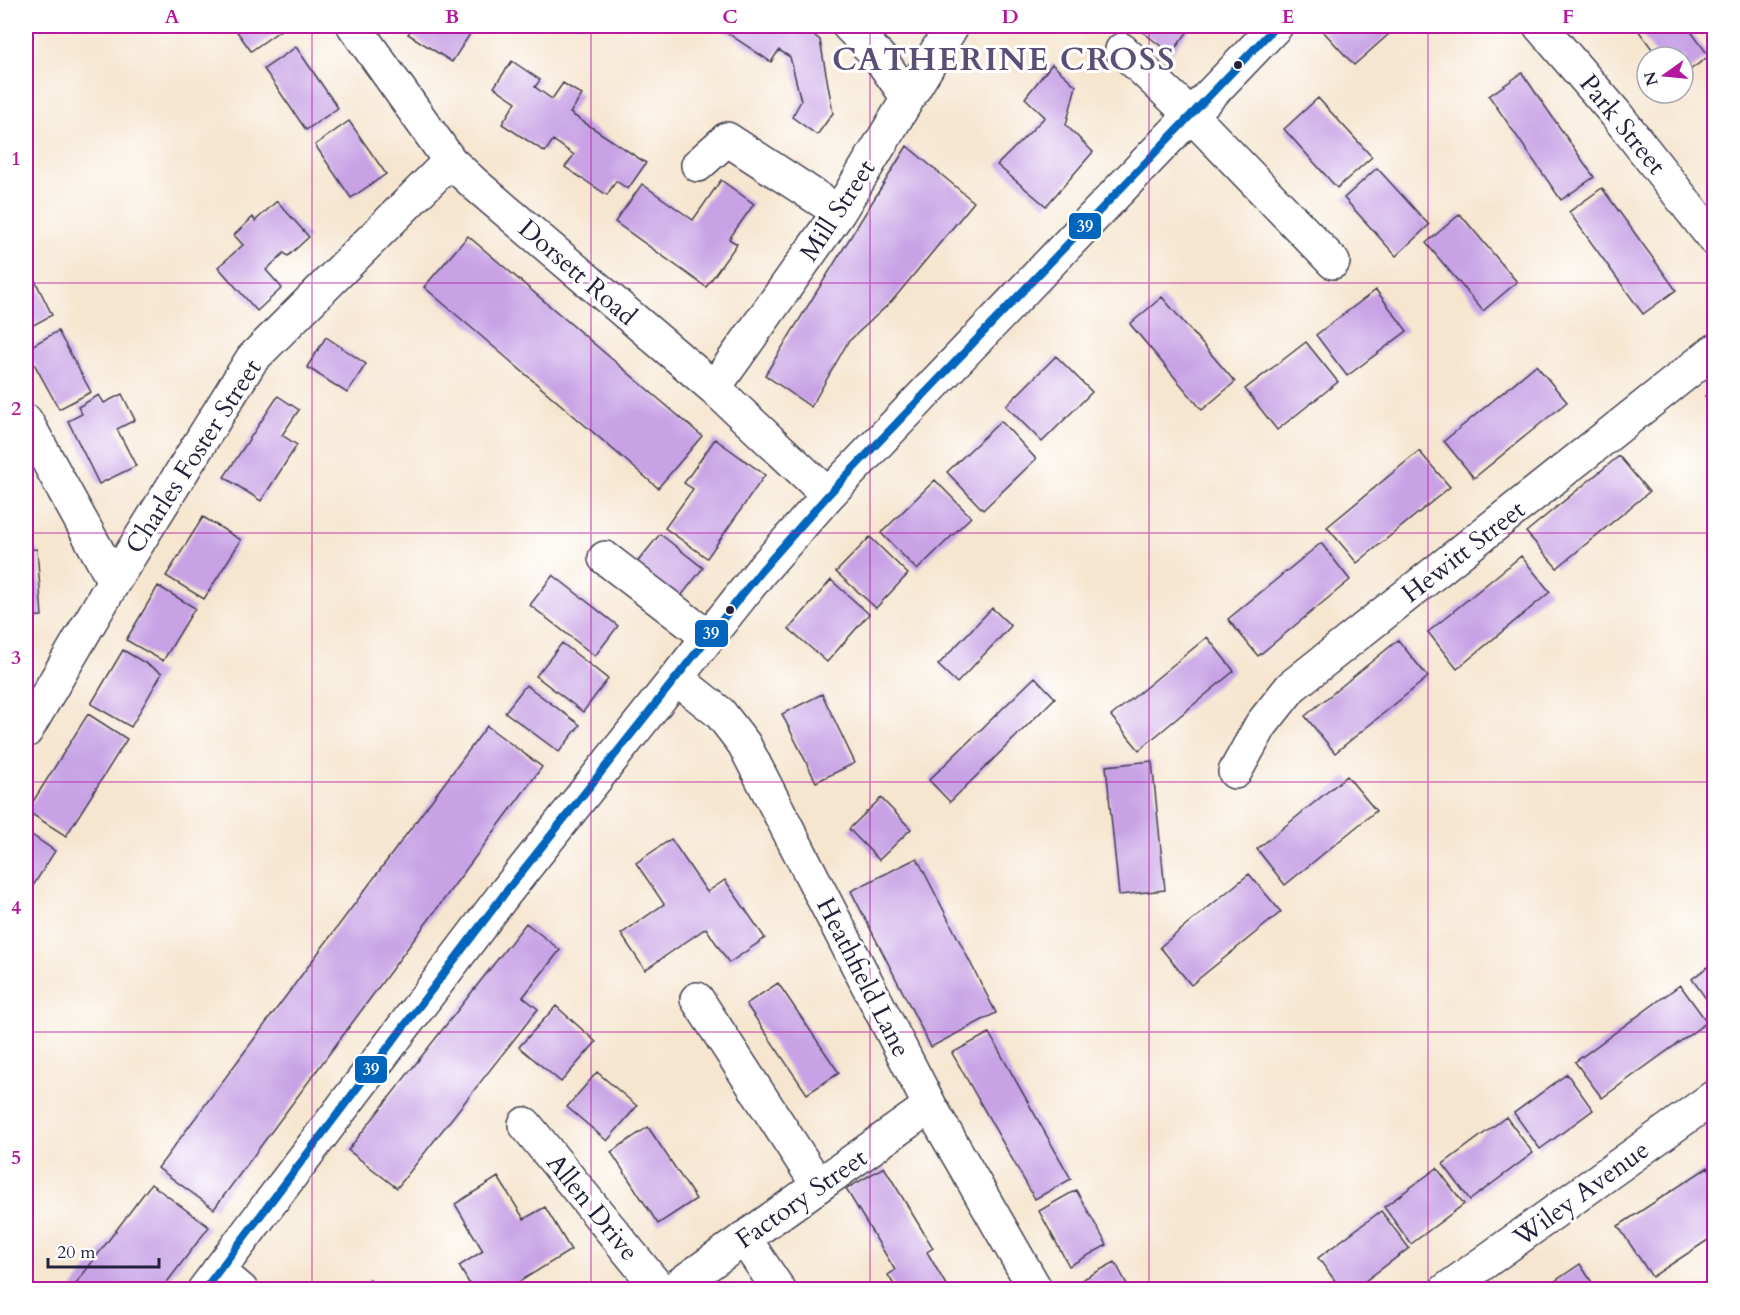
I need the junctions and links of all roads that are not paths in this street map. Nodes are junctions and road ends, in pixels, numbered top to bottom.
1 (354, 26) edge
2 (849, 26) edge
3 (952, 26) edge
4 (1276, 26) edge
5 (1540, 26) edge
6 (1122, 50) dead end
7 (908, 98) junction
8 (1191, 115) junction
9 (450, 161) junction
10 (698, 165) dead end
11 (838, 212) junction
12 (1711, 227) edge
13 (1333, 262) dead end
14 (1714, 351) edge
15 (714, 388) junction
16 (26, 421) edge
17 (828, 495) junction
18 (605, 558) dead end
19 (114, 581) junction
20 (708, 637) junction
21 (676, 678) junction
22 (26, 731) edge
23 (1235, 772) dead end
24 (697, 999) dead end
25 (1713, 1102) edge
26 (930, 1106) junction
27 (525, 1124) dead end
28 (818, 1185) junction
29 (744, 1238) junction
30 (221, 1283) edge
31 (660, 1290) edge
32 (672, 1290) edge
33 (779, 1290) edge
34 (1036, 1290) edge
35 (1446, 1290) edge

1 - 9 street, Dorsett Road
2 - 7 street
3 - 7 street, Mill Street
4 - 8 street
5 - 12 street, Park Street
6 - 8 street
7 - 11 street, Mill Street
8 - 13 street
8 - 17 street
9 - 15 street, Dorsett Road
9 - 19 street, Charles Foster Street
10 - 11 street
11 - 15 street, Mill Street
14 - 23 street, Hewitt Street
15 - 17 street, Dorsett Road
16 - 19 street
17 - 20 street
18 - 20 street
19 - 22 street, Charles Foster Street
20 - 21 street
21 - 26 street, Heathfield Lane
21 - 30 street
24 - 28 street
25 - 35 street, Wiley Avenue
26 - 28 street, Factory Street
26 - 34 street, Heathfield Lane
27 - 31 street, Allen Drive
28 - 29 street, Factory Street
29 - 32 street, Factory Street
29 - 33 street

